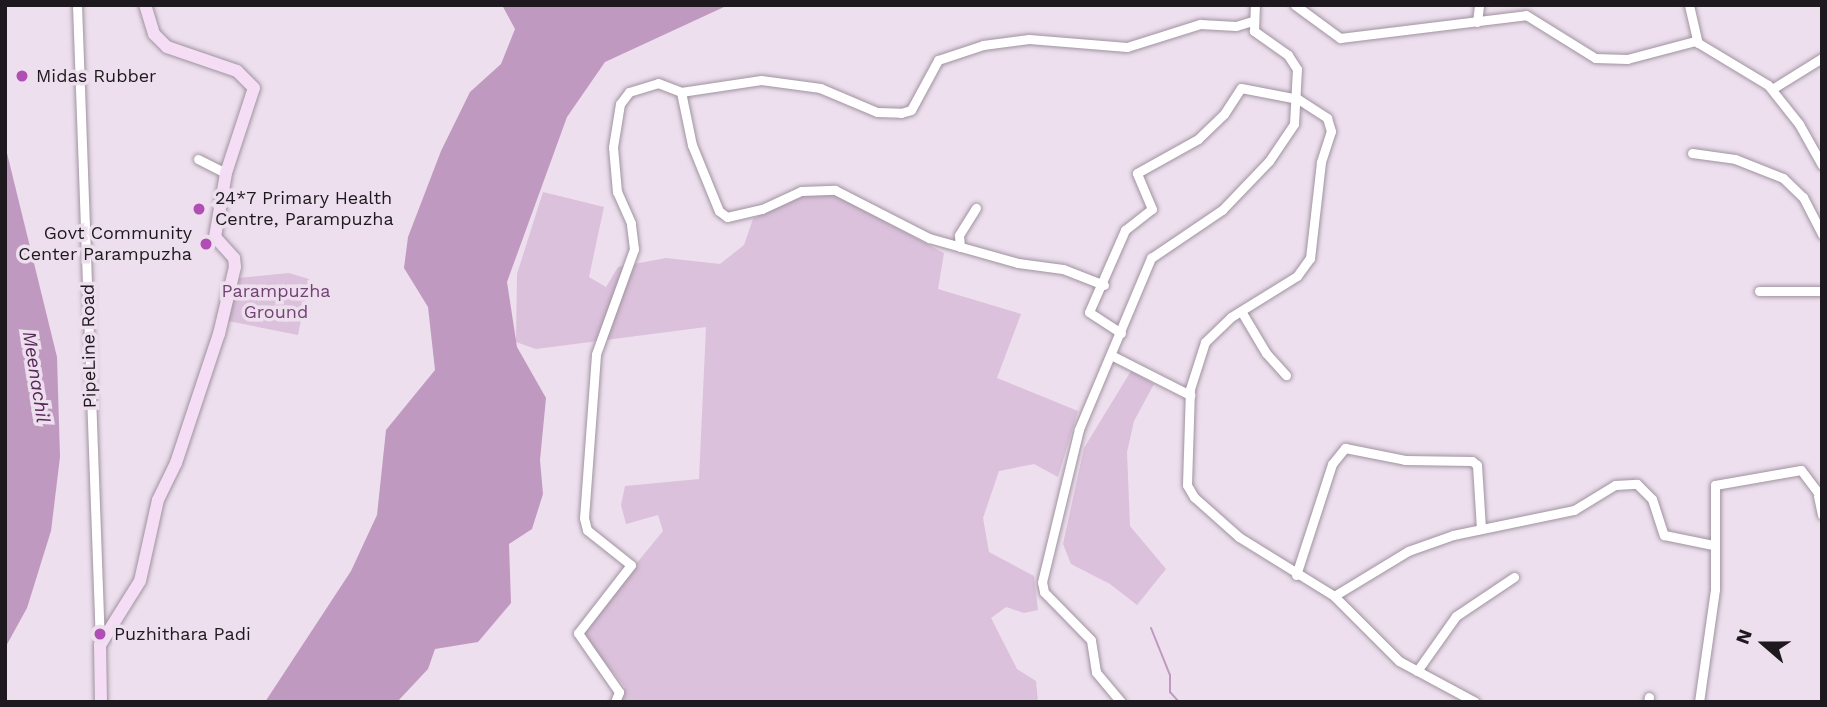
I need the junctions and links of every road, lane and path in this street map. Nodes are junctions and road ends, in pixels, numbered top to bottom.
1 (77, 5) edge
2 (145, 5) edge
3 (1255, 5) edge
4 (1295, 5) edge
5 (1479, 5) edge
6 (1689, 5) edge
7 (1252, 21) junction
8 (1477, 22) junction
9 (1698, 43) junction
10 (1822, 58) edge
11 (1772, 89) junction
12 (681, 92) junction
13 (1298, 99) junction
14 (1692, 153) dead end
15 (198, 159) dead end
16 (1822, 165) edge
17 (226, 173) junction
18 (976, 208) dead end
19 (1822, 234) edge
20 (960, 247) junction
21 (1104, 285) junction
22 (1822, 291) edge
23 (1759, 292) dead end
24 (1241, 312) junction
25 (1121, 333) junction
26 (1111, 355) junction
27 (1286, 375) dead end
28 (1190, 395) junction
29 (1820, 497) edge
30 (1822, 515) edge
31 (1481, 528) junction
32 (1713, 545) junction
33 (1296, 575) junction
34 (1514, 577) dead end
35 (1334, 596) junction
36 (100, 645) junction
37 (1417, 671) junction
38 (101, 702) edge
39 (615, 702) edge
40 (1121, 702) edge
41 (1475, 702) edge
42 (1699, 702) edge

1 - 36 street, PipeLine Road
2 - 17 main road
3 - 7 street
4 - 8 street
5 - 8 street
6 - 9 street
7 - 12 street
7 - 13 street
8 - 9 street
9 - 11 street
10 - 11 street
11 - 16 street
12 - 20 street
12 - 39 street
13 - 21 street
13 - 24 street
13 - 25 street
14 - 19 street
15 - 17 street
17 - 36 main road
18 - 20 street
20 - 21 street
21 - 25 street
22 - 23 street
24 - 27 street
24 - 28 street
25 - 26 street
26 - 28 street
26 - 40 street
28 - 33 street
29 - 30 street
29 - 32 street
31 - 32 street
31 - 33 street
31 - 35 street
32 - 42 street
33 - 35 street
34 - 37 street
35 - 37 street
36 - 38 main road
37 - 41 street

